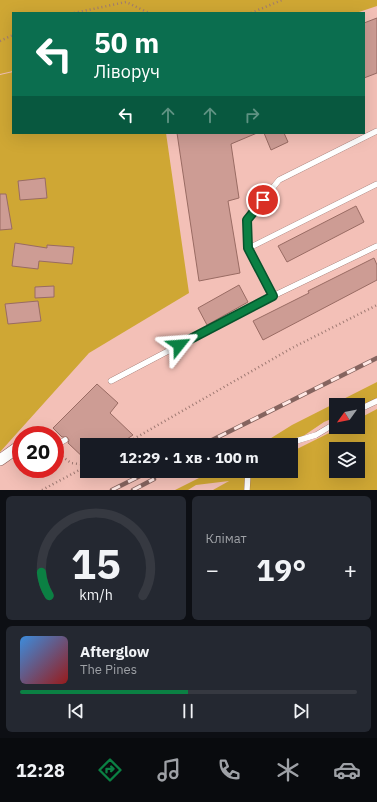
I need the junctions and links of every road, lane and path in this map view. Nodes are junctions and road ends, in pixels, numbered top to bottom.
1 (282, 0) edge
2 (79, 12) edge
3 (146, 12) edge
4 (253, 12) edge
5 (12, 35) edge
6 (0, 41) edge
7 (377, 131) edge
8 (377, 184) edge
9 (377, 246) edge
10 (248, 248) junction
11 (273, 296) junction
12 (377, 305) edge
13 (111, 381) dead end
14 (377, 401) edge
15 (365, 407) edge
16 (329, 427) edge
17 (135, 438) edge
18 (298, 440) edge
19 (12, 452) edge
20 (64, 458) edge
21 (0, 460) edge
22 (80, 465) edge
23 (80, 470) edge
24 (248, 478) edge
25 (42, 490) edge
26 (247, 490) edge

1 - 4 path
2 - 3 path
5 - 6 path
7 - 10 lane
8 - 10 lane
9 - 11 lane
10 - 11 lane
11 - 13 lane
12 - 17 path
14 - 15 lane
16 - 18 lane
19 - 21 street
20 - 22 path
23 - 25 path
24 - 26 lane

